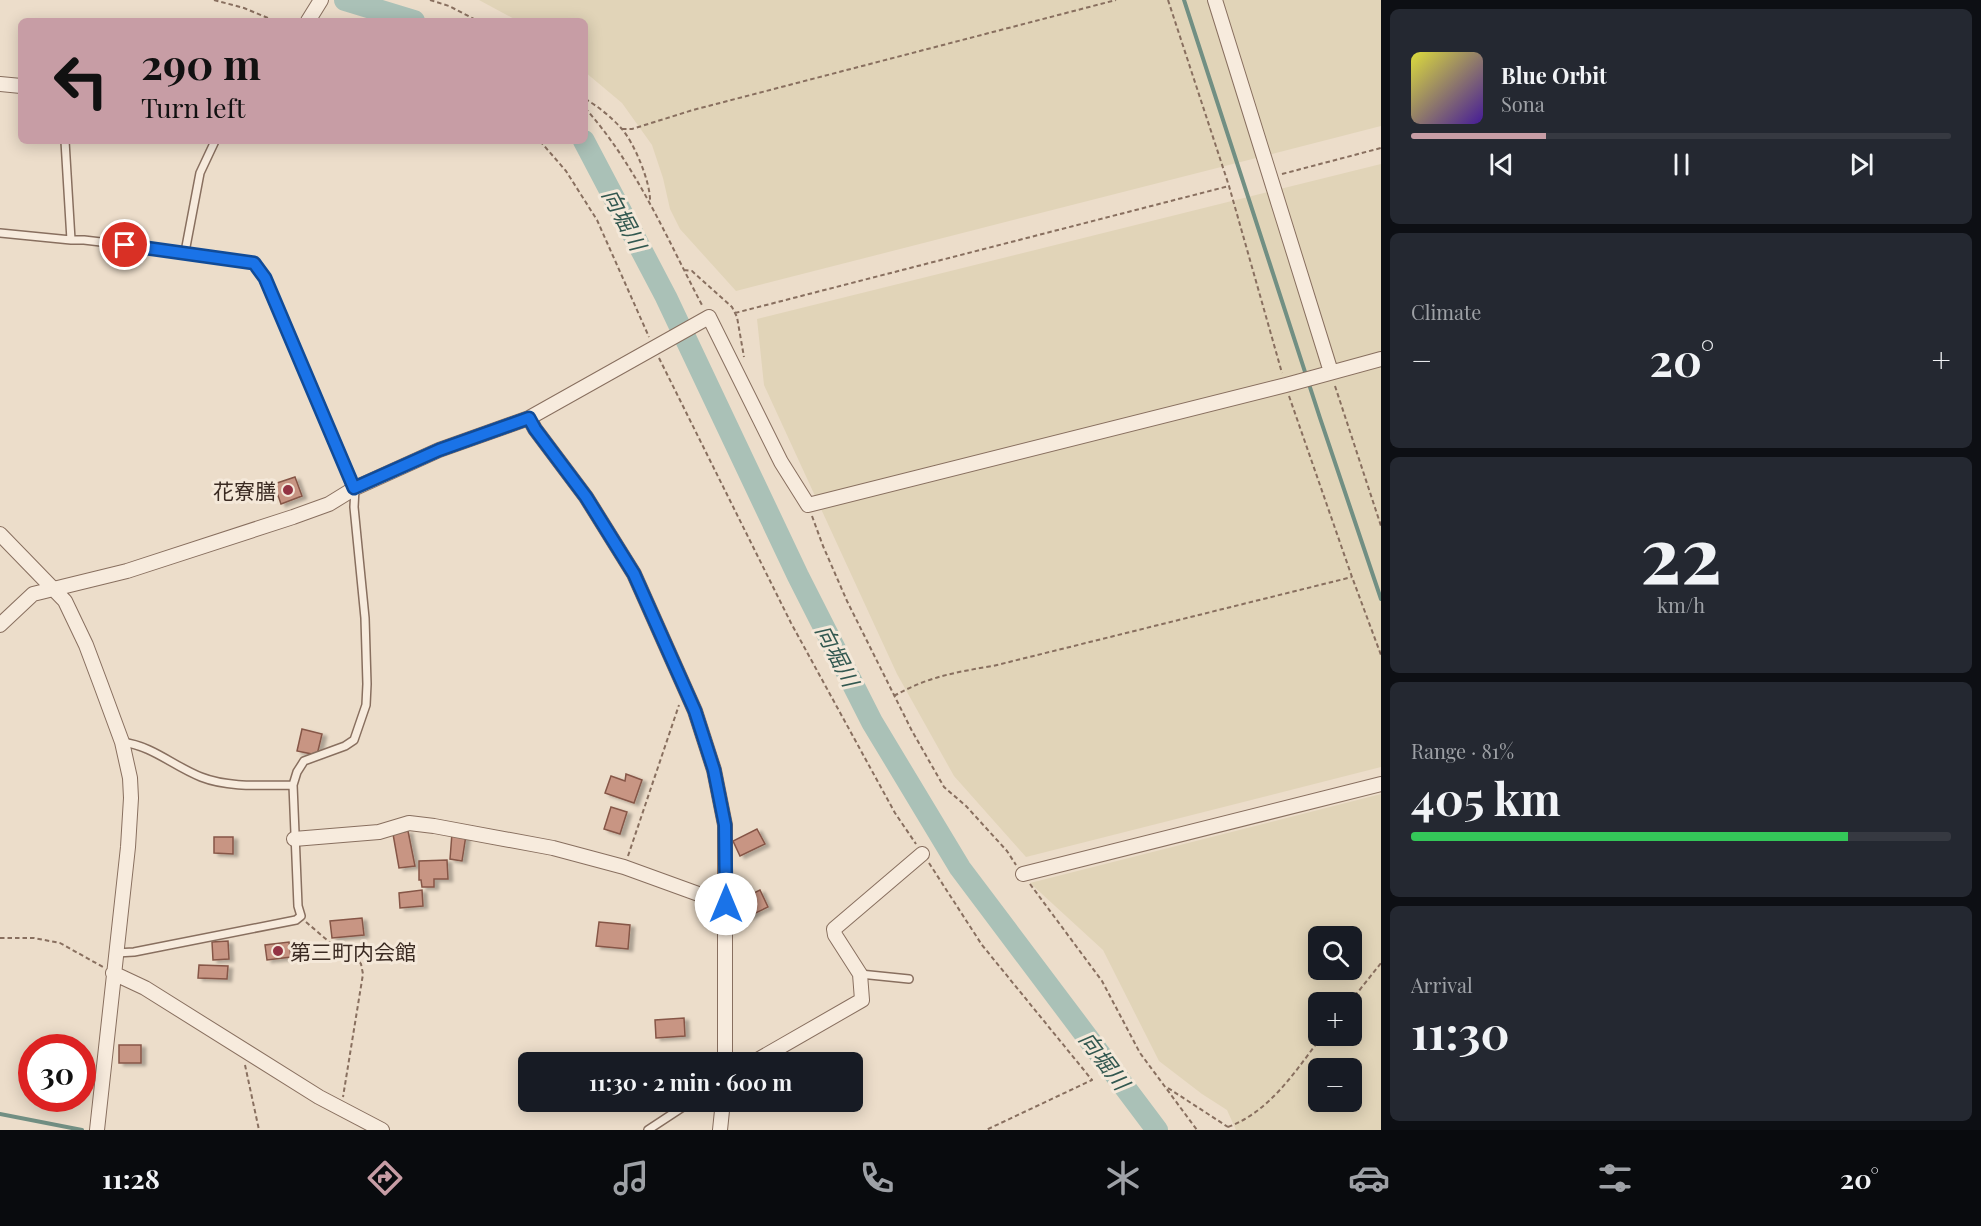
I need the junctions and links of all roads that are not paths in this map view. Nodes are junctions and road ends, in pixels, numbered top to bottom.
1 (321, 0) edge
2 (1215, 0) edge
3 (310, 18) edge
4 (0, 84) edge
5 (18, 86) edge
6 (65, 144) edge
7 (214, 144) edge
8 (0, 233) edge
9 (71, 240) junction
10 (185, 252) junction
11 (1381, 359) edge
12 (1328, 373) junction
13 (529, 418) junction
14 (354, 488) junction
15 (0, 534) edge
16 (52, 590) junction
17 (0, 625) edge
18 (122, 742) junction
19 (1381, 784) edge
20 (293, 785) junction
21 (294, 839) junction
22 (922, 854) road end
23 (1023, 874) road end
24 (726, 904) junction
25 (116, 953) junction
26 (113, 973) junction
27 (860, 974) junction
28 (909, 979) dead end
29 (725, 1052) edge
30 (771, 1052) edge
31 (675, 1112) edge
32 (722, 1112) edge
33 (97, 1130) edge
34 (382, 1130) edge
35 (648, 1130) edge
36 (720, 1130) edge

1 - 3 street
2 - 12 street
4 - 5 street
6 - 9 lane
7 - 10 lane
8 - 9 lane
9 - 10 lane
10 - 14 lane
11 - 12 street
12 - 13 street
13 - 14 street
13 - 24 street
14 - 16 street
14 - 20 lane
15 - 16 street
16 - 17 street
16 - 18 street
18 - 20 lane
18 - 25 street
19 - 23 street
20 - 21 lane
21 - 24 street
21 - 25 lane
22 - 27 street
24 - 29 street
25 - 26 street
26 - 33 street
26 - 34 street
27 - 28 lane
27 - 30 street
31 - 35 lane
32 - 36 street

